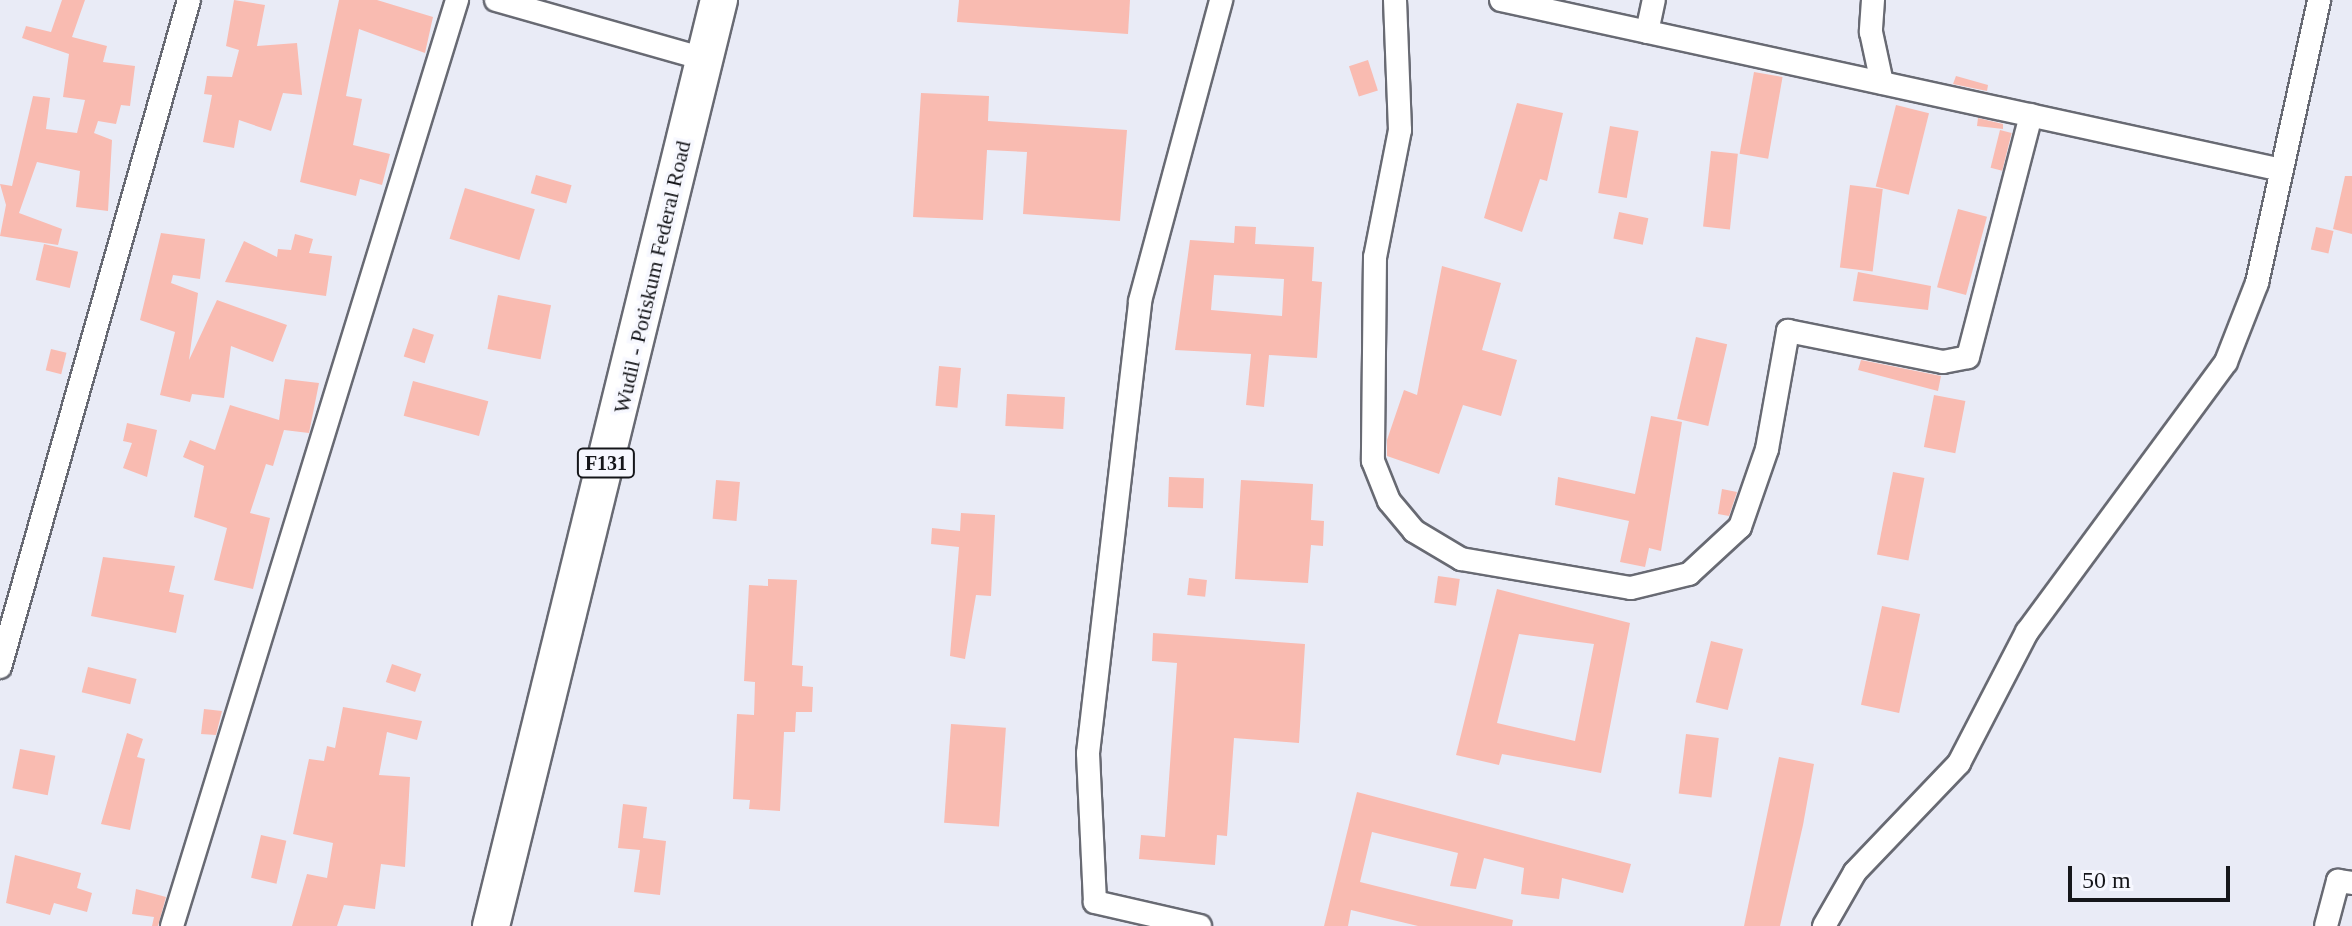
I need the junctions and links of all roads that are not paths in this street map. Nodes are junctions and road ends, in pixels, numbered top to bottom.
1 (189, 0) edge
2 (457, 0) edge
3 (496, 0) edge
4 (695, 0) edge
5 (719, 0) edge
6 (1221, 0) edge
7 (1395, 0) edge
8 (1501, 0) edge
9 (1654, 0) edge
10 (1873, 0) edge
11 (2319, 0) edge
12 (1647, 32) junction
13 (693, 56) junction
14 (1882, 83) junction
15 (2031, 115) junction
16 (2282, 170) junction
17 (0, 667) edge
18 (2352, 883) edge
19 (172, 926) edge
20 (467, 926) edge
21 (491, 926) edge
22 (1200, 926) edge
23 (1824, 926) edge
24 (2326, 926) edge

1 - 17 street
2 - 19 street
3 - 13 street
4 - 13 main road, Wudil - Potiskum Federal Road / F131
5 - 13 main road, Wudil - Potiskum Federal Road / F131
6 - 22 street
7 - 15 street
8 - 12 street
9 - 12 street
10 - 14 street
11 - 16 street
12 - 14 street
13 - 20 main road, Wudil - Potiskum Federal Road / F131
13 - 21 main road, Wudil - Potiskum Federal Road / F131
14 - 15 street
15 - 16 street
16 - 23 street
18 - 24 street

